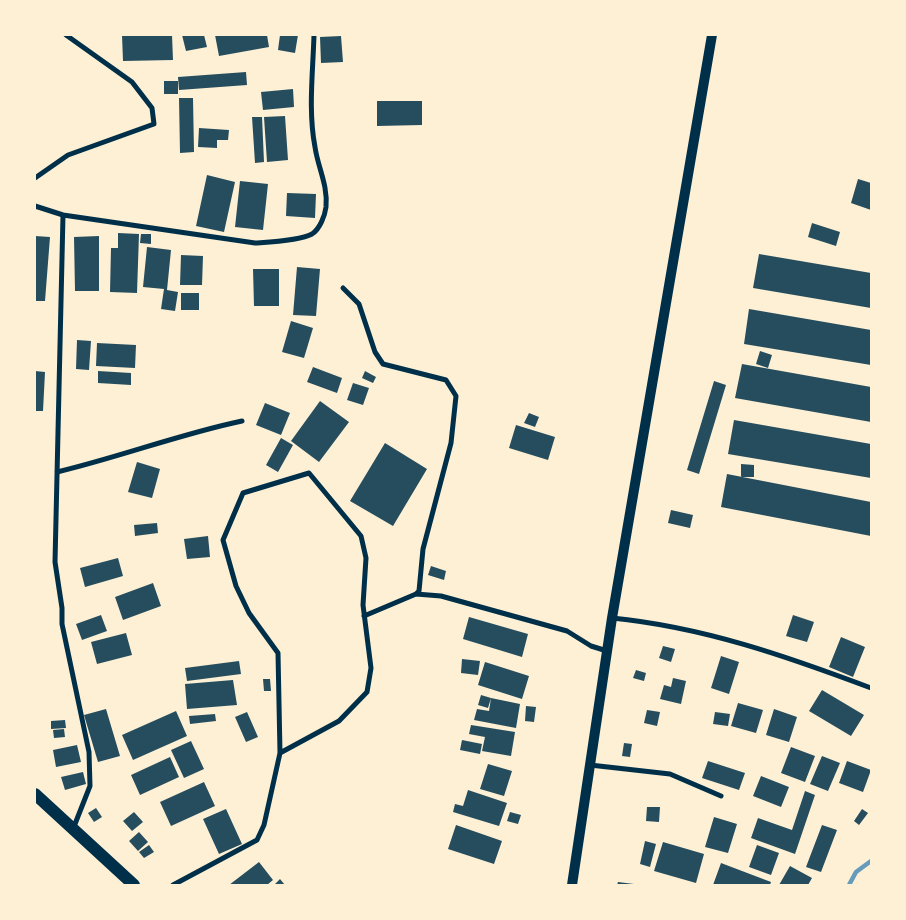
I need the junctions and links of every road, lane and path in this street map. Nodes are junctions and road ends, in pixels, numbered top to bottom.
1 (66, 35) edge
2 (314, 35) edge
3 (712, 35) edge
4 (35, 178) edge
5 (35, 206) edge
6 (63, 214) junction
7 (343, 288) dead end
8 (242, 421) dead end
9 (57, 472) junction
10 (416, 594) junction
11 (364, 616) junction
12 (612, 618) junction
13 (607, 651) junction
14 (871, 688) edge
15 (280, 753) junction
16 (590, 765) junction
17 (35, 794) edge
18 (721, 796) dead end
19 (73, 829) junction
20 (129, 884) edge
21 (173, 885) edge
22 (572, 885) edge

1 - 4 street
2 - 6 street
3 - 12 main road
5 - 6 street
6 - 9 street
7 - 10 street
8 - 9 street
9 - 19 street
10 - 11 street
10 - 13 street
11 - 15 street
11 - 15 street
12 - 13 main road
12 - 14 street
13 - 16 main road
15 - 21 street
16 - 18 street
16 - 22 main road
17 - 19 main road
19 - 20 main road

